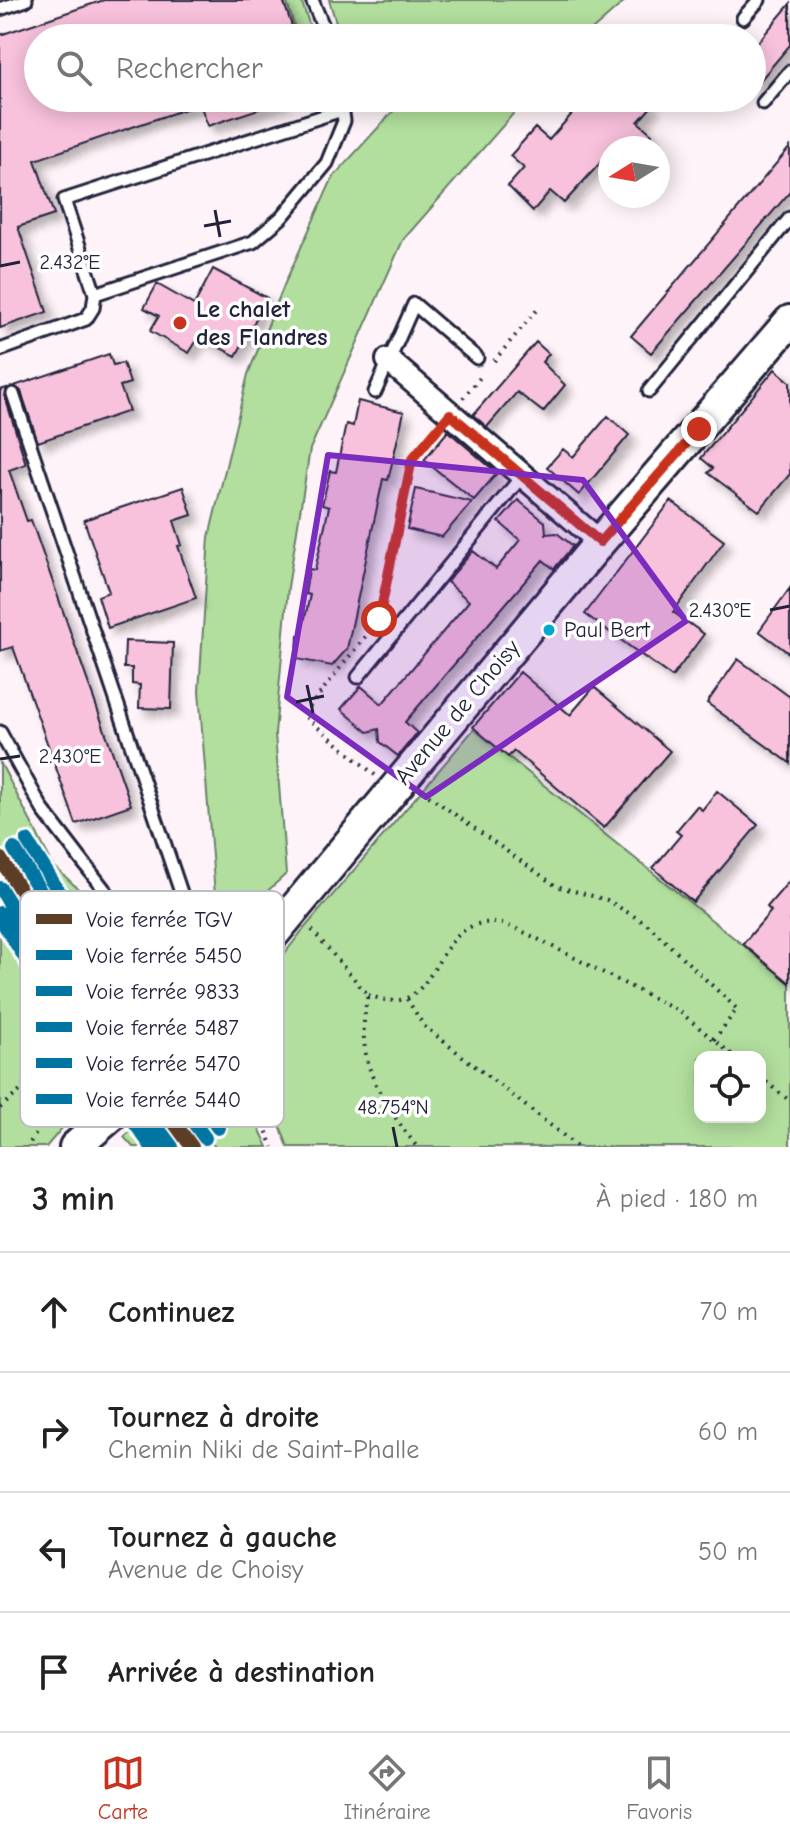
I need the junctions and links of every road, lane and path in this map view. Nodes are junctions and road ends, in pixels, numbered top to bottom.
1 (26, 0) edge
2 (312, 0) edge
3 (759, 0) edge
4 (0, 9) edge
5 (743, 18) dead end
6 (322, 24) edge
7 (790, 71) edge
8 (766, 99) edge
9 (319, 112) edge
10 (343, 112) edge
11 (790, 218) edge
12 (95, 294) junction
13 (540, 306) dead end
14 (790, 321) edge
15 (0, 350) edge
16 (477, 358) dead end
17 (388, 360) junction
18 (649, 391) dead end
19 (375, 392) dead end
20 (13, 394) dead end
21 (450, 414) junction
22 (522, 476) junction
23 (600, 542) junction
24 (358, 677) dead end
25 (0, 732) edge
26 (392, 790) junction
27 (105, 891) edge
28 (180, 891) edge
29 (293, 911) junction
30 (284, 921) edge
31 (368, 995) junction
32 (407, 999) junction
33 (714, 1040) junction
34 (728, 1051) edge
35 (766, 1082) edge
36 (20, 1091) edge
37 (790, 1101) edge
38 (0, 1108) edge
39 (42, 1127) edge
40 (98, 1127) edge
41 (111, 1127) edge
42 (264, 1127) edge
43 (28, 1147) edge
44 (75, 1147) edge
45 (99, 1147) edge
46 (273, 1147) edge
47 (417, 1147) edge
48 (578, 1147) edge

1 - 4 lane
2 - 6 lane
3 - 5 lane
7 - 8 lane
9 - 12 lane
10 - 12 lane
11 - 18 lane
12 - 15 lane
13 - 21 path
14 - 23 main road, Avenue de Choisy
16 - 17 lane
17 - 19 lane
17 - 21 street
20 - 28 lane
21 - 22 street
21 - 26 path
22 - 23 street
22 - 24 lane
23 - 26 main road, Avenue de Choisy
25 - 27 lane
26 - 29 main road, Avenue de Choisy
26 - 33 path
29 - 30 main road, Avenue de Choisy
29 - 31 path
31 - 32 path
31 - 47 path
32 - 33 path
32 - 48 path
33 - 34 path
35 - 37 path
36 - 38 path
39 - 43 path
40 - 44 main road, Avenue de Choisy
41 - 45 main road, Avenue de Choisy
42 - 46 path

